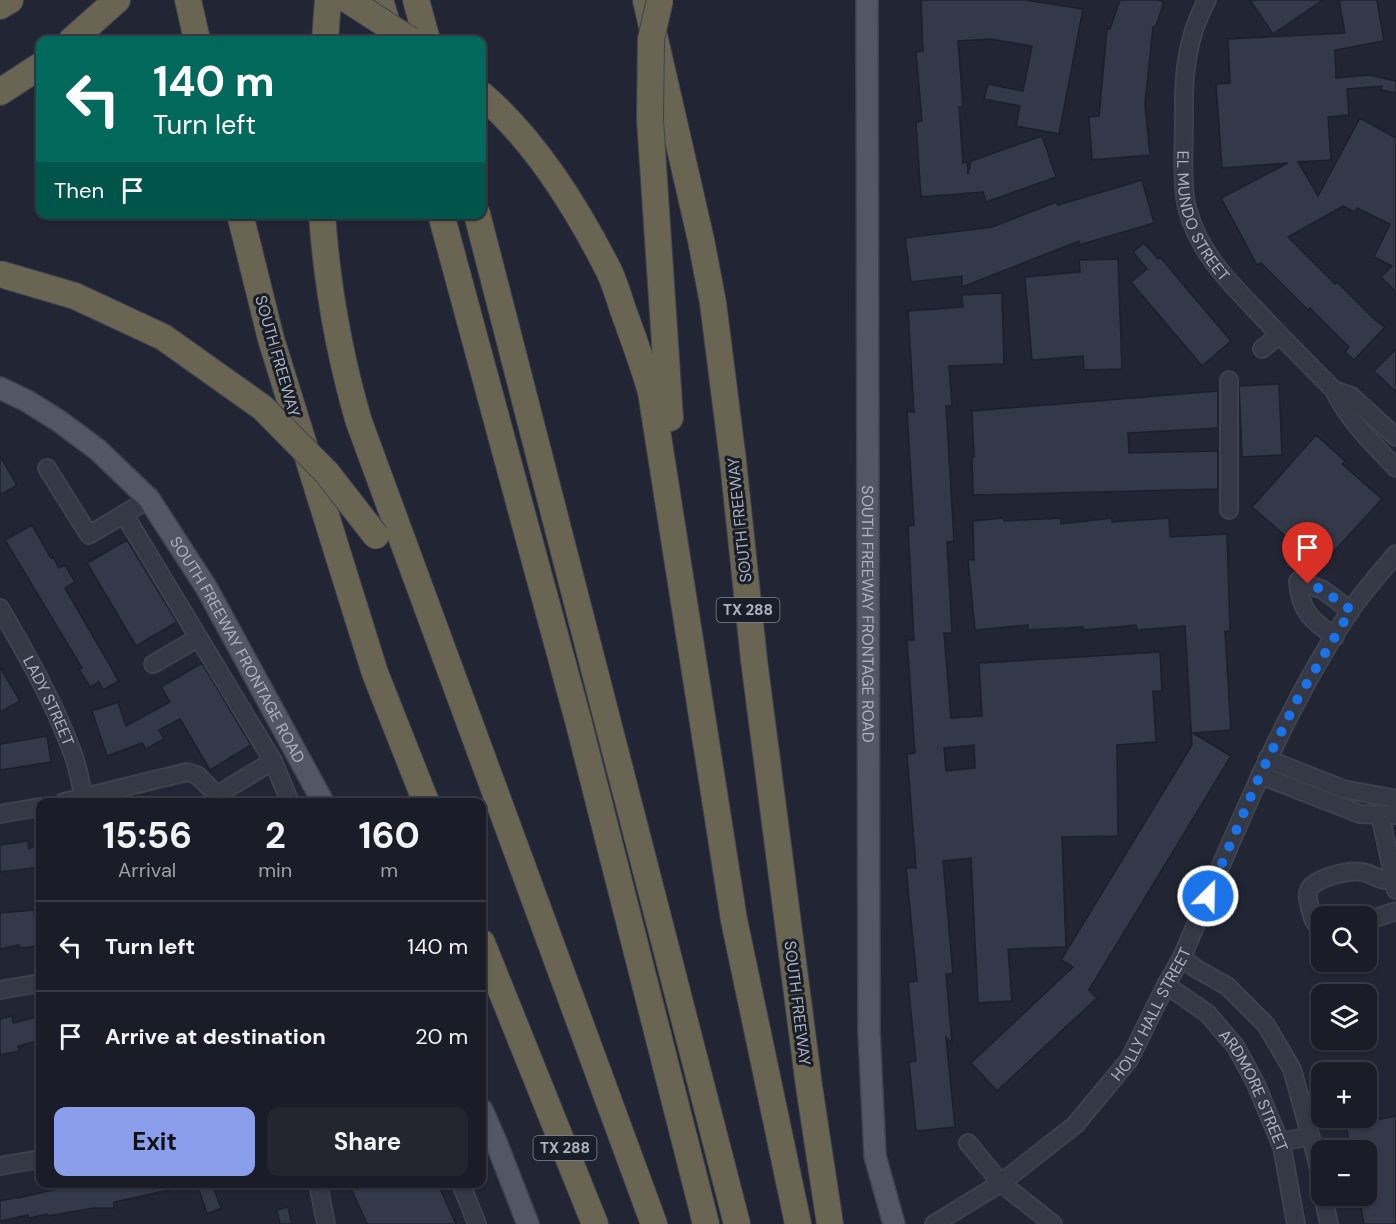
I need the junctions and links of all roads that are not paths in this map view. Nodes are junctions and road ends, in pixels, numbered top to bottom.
1 (10, 0) edge
2 (117, 0) edge
3 (188, 0) edge
4 (328, 0) edge
5 (348, 0) edge
6 (380, 0) edge
7 (416, 0) edge
8 (646, 0) edge
9 (660, 0) edge
10 (867, 0) edge
11 (1207, 0) edge
12 (0, 6) edge
13 (76, 36) edge
14 (196, 36) edge
15 (325, 36) edge
16 (391, 36) edge
17 (404, 36) edge
18 (427, 36) edge
19 (36, 69) edge
20 (0, 92) edge
21 (486, 99) edge
22 (241, 219) edge
23 (322, 219) edge
24 (442, 219) edge
25 (478, 219) edge
26 (0, 274) edge
27 (1279, 335) junction
28 (1262, 349) dead end
29 (1229, 380) dead end
30 (0, 388) edge
31 (1334, 390) junction
32 (1396, 437) edge
33 (47, 468) dead end
34 (1396, 468) edge
35 (149, 499) junction
36 (1229, 510) dead end
37 (124, 514) junction
38 (386, 529) junction
39 (1396, 554) edge
40 (680, 571) junction
41 (0, 608) edge
42 (1351, 610) junction
43 (1335, 637) junction
44 (198, 638) junction
45 (153, 664) dead end
46 (1268, 759) junction
47 (273, 761) junction
48 (1260, 775) junction
49 (318, 794) edge
50 (84, 798) edge
51 (88, 798) edge
52 (286, 798) edge
53 (302, 798) edge
54 (424, 798) edge
55 (1396, 799) edge
56 (36, 808) edge
57 (0, 814) edge
58 (1388, 815) edge
59 (1394, 886) edge
60 (1311, 910) edge
61 (1396, 911) edge
62 (1377, 917) edge
63 (486, 953) edge
64 (1182, 957) junction
65 (36, 984) edge
66 (1166, 985) junction
67 (0, 990) edge
68 (606, 1099) junction
69 (486, 1119) edge
70 (1310, 1136) junction
71 (1311, 1140) edge
72 (1280, 1142) junction
73 (968, 1143) dead end
74 (36, 1160) edge
75 (0, 1166) edge
76 (1001, 1183) junction
77 (319, 1188) edge
78 (463, 1188) edge
79 (1325, 1206) edge
80 (797, 1220) edge
81 (326, 1224) edge
82 (477, 1224) edge
83 (528, 1224) edge
84 (596, 1224) edge
85 (643, 1224) edge
86 (654, 1224) edge
87 (706, 1224) edge
88 (737, 1224) edge
89 (830, 1224) edge
90 (894, 1224) edge
91 (934, 1224) edge
92 (1053, 1224) edge
93 (1296, 1224) edge
94 (1329, 1224) edge

1 - 12 highway
2 - 13 highway
3 - 14 highway
4 - 15 highway
5 - 17 highway, bridge
6 - 16 highway
7 - 18 highway
8 - 89 highway, SOUTH FREEWAY / TX 288
9 - 40 highway, bridge
10 - 90 main road, SOUTH FREEWAY FRONTAGE ROAD
11 - 27 street, EL MUNDO STREET
19 - 20 highway
21 - 40 highway
22 - 54 highway, SOUTH FREEWAY
23 - 38 highway
24 - 87 highway
25 - 88 highway
26 - 38 highway, bridge
27 - 28 street
27 - 31 street, EL MUNDO STREET
29 - 36 street
30 - 35 main road, SOUTH FREEWAY FRONTAGE ROAD
31 - 32 street, EL MUNDO STREET
31 - 34 street, EL MUNDO STREET
33 - 37 street
35 - 37 street
35 - 49 main road, SOUTH FREEWAY FRONTAGE ROAD
37 - 44 street
38 - 68 highway
39 - 42 street, HOLLY HALL STREET
40 - 80 highway
41 - 50 street, LADY STREET
42 - 43 street, HOLLY HALL STREET
42 - 43 street
43 - 46 street, HOLLY HALL STREET
44 - 45 street
44 - 47 street
46 - 48 street, HOLLY HALL STREET
46 - 55 street
47 - 51 street
47 - 52 street
48 - 58 street
48 - 64 street, HOLLY HALL STREET
49 - 53 street
56 - 57 street
58 - 59 street
59 - 60 street
61 - 62 street
63 - 84 highway, TX 288
64 - 66 street, HOLLY HALL STREET
64 - 70 street, ARDMORE STREET
65 - 67 street
66 - 72 street, ARDMORE STREET
66 - 76 street, HOLLY HALL STREET
68 - 85 highway
68 - 86 highway
69 - 83 main road
70 - 71 street, ARDMORE STREET
70 - 72 street
72 - 93 street, ARDMORE STREET
73 - 76 street
74 - 75 street
76 - 91 street, HOLLY HALL STREET
76 - 92 street
77 - 81 street
78 - 82 street
79 - 94 street

